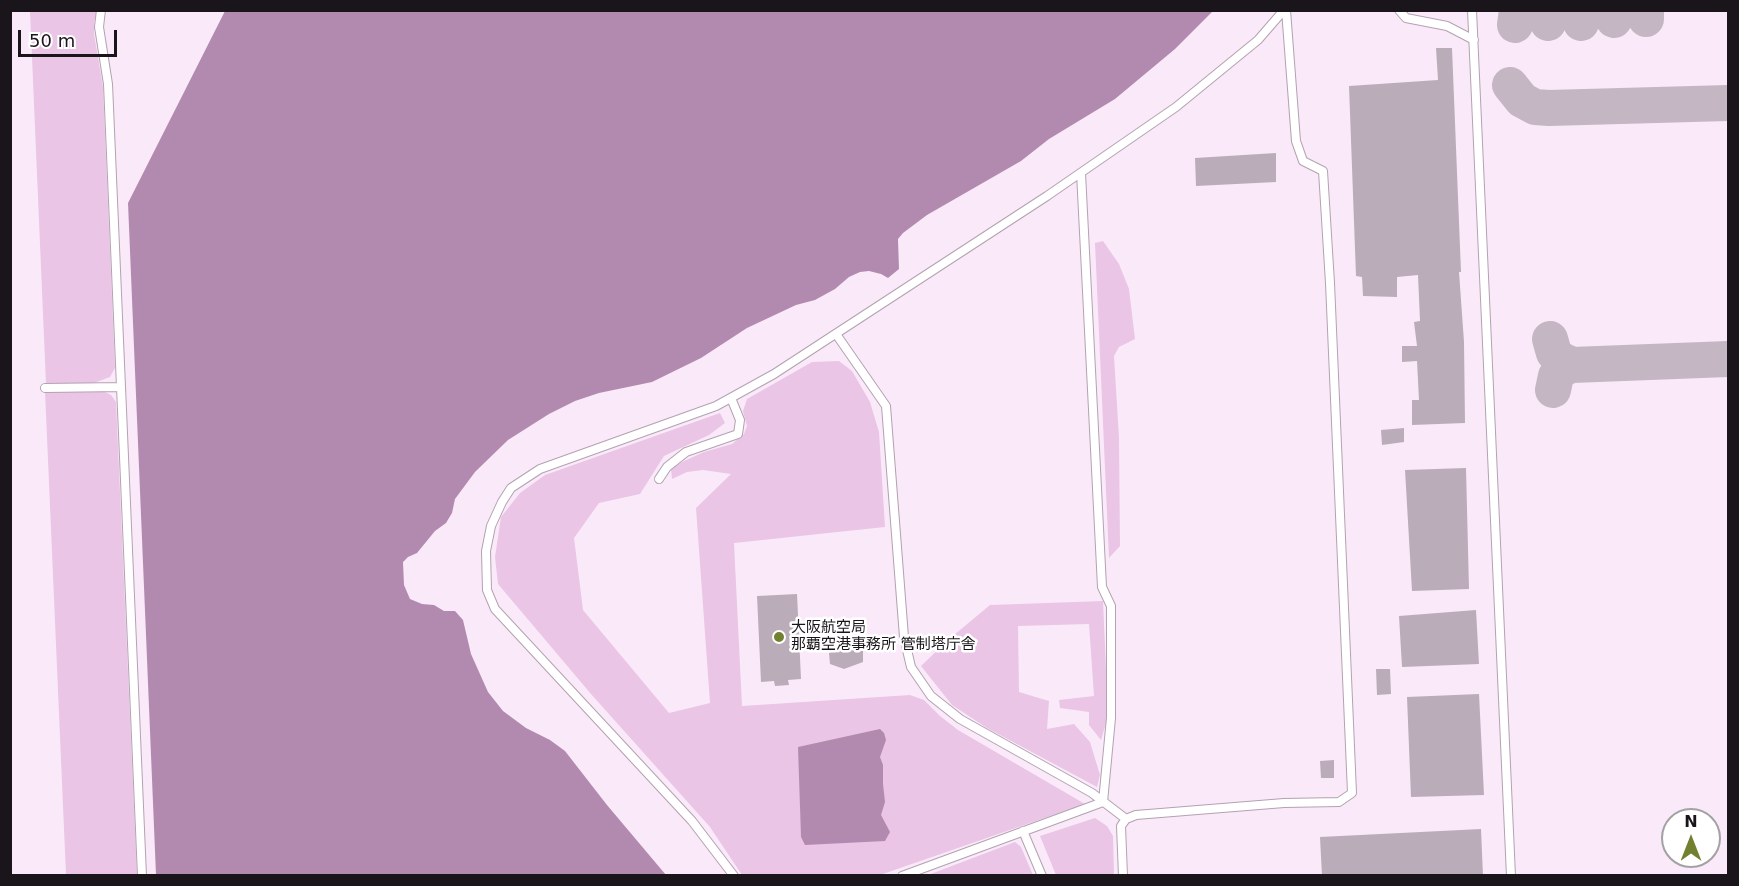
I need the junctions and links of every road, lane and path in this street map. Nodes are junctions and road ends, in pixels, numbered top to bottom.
1 (101, 10) edge
2 (1285, 10) edge
3 (1400, 10) edge
4 (1472, 10) edge
5 (1474, 40) junction
6 (1081, 173) junction
7 (836, 334) junction
8 (121, 387) junction
9 (45, 388) dead end
10 (731, 398) junction
11 (659, 479) dead end
12 (1103, 802) junction
13 (1126, 819) junction
14 (1023, 831) junction
15 (924, 868) junction
16 (142, 876) edge
17 (734, 876) edge
18 (902, 876) edge
19 (917, 876) edge
20 (1042, 876) edge
21 (1123, 876) edge
22 (1511, 876) edge

1 - 8 lane
2 - 6 lane
2 - 13 lane
3 - 5 lane
4 - 5 lane
5 - 22 lane
6 - 7 lane
6 - 12 lane
7 - 10 lane
7 - 12 lane
8 - 9 lane
8 - 16 lane
10 - 11 lane
10 - 17 lane
12 - 13 lane
12 - 14 lane
13 - 21 lane
14 - 15 lane
14 - 20 lane
15 - 18 lane
15 - 19 lane

